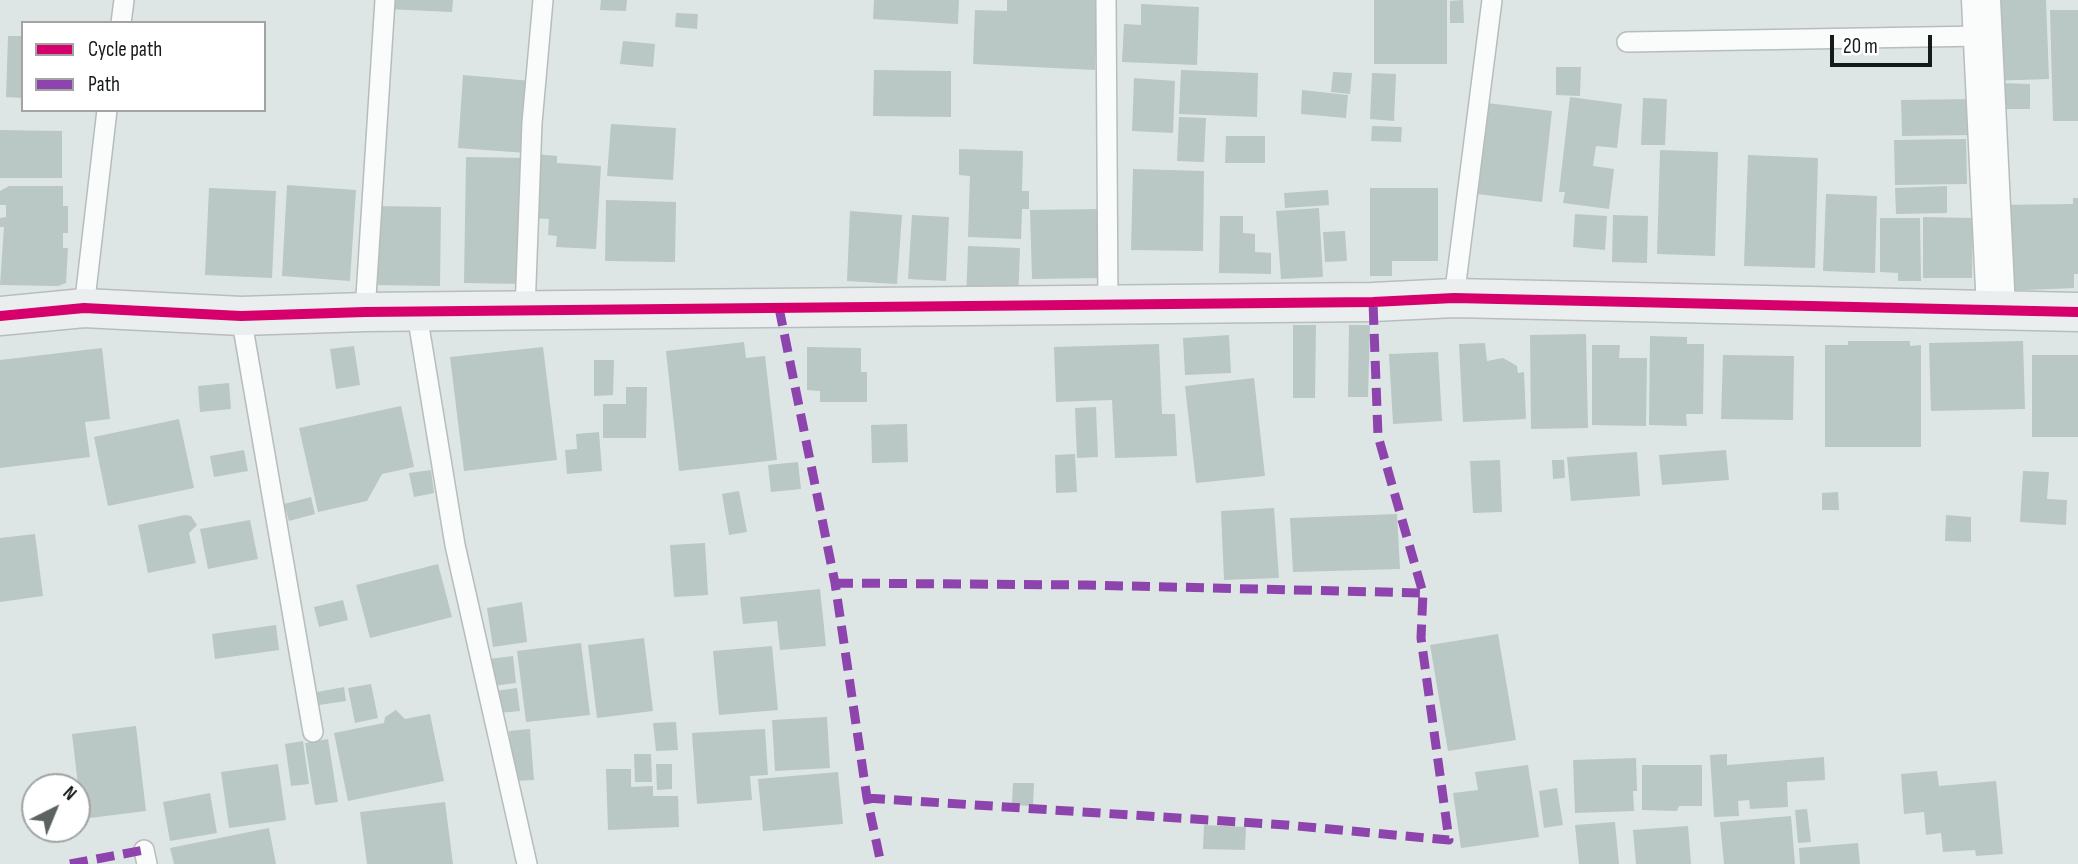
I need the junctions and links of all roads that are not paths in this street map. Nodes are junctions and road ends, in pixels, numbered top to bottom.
1 (124, 0) edge
2 (385, 0) edge
3 (543, 0) edge
4 (1106, 0) edge
5 (1492, 0) edge
6 (1981, 18) edge
7 (121, 21) edge
8 (1627, 42) dead end
9 (107, 112) edge
10 (1454, 298) junction
11 (1108, 304) junction
12 (84, 308) junction
13 (1996, 309) junction
14 (525, 311) junction
15 (365, 312) junction
16 (2078, 312) edge
17 (418, 314) junction
18 (0, 316) edge
19 (241, 316) junction
20 (313, 732) dead end
21 (527, 864) edge

1 - 7 lane
2 - 15 lane
3 - 14 lane
4 - 11 lane
5 - 10 lane
6 - 8 lane
6 - 13 street
9 - 12 lane
10 - 11 street
10 - 13 street
11 - 14 street
12 - 18 street
12 - 19 street
13 - 16 street
14 - 17 street
15 - 17 street
15 - 19 street
17 - 21 lane
19 - 20 lane

